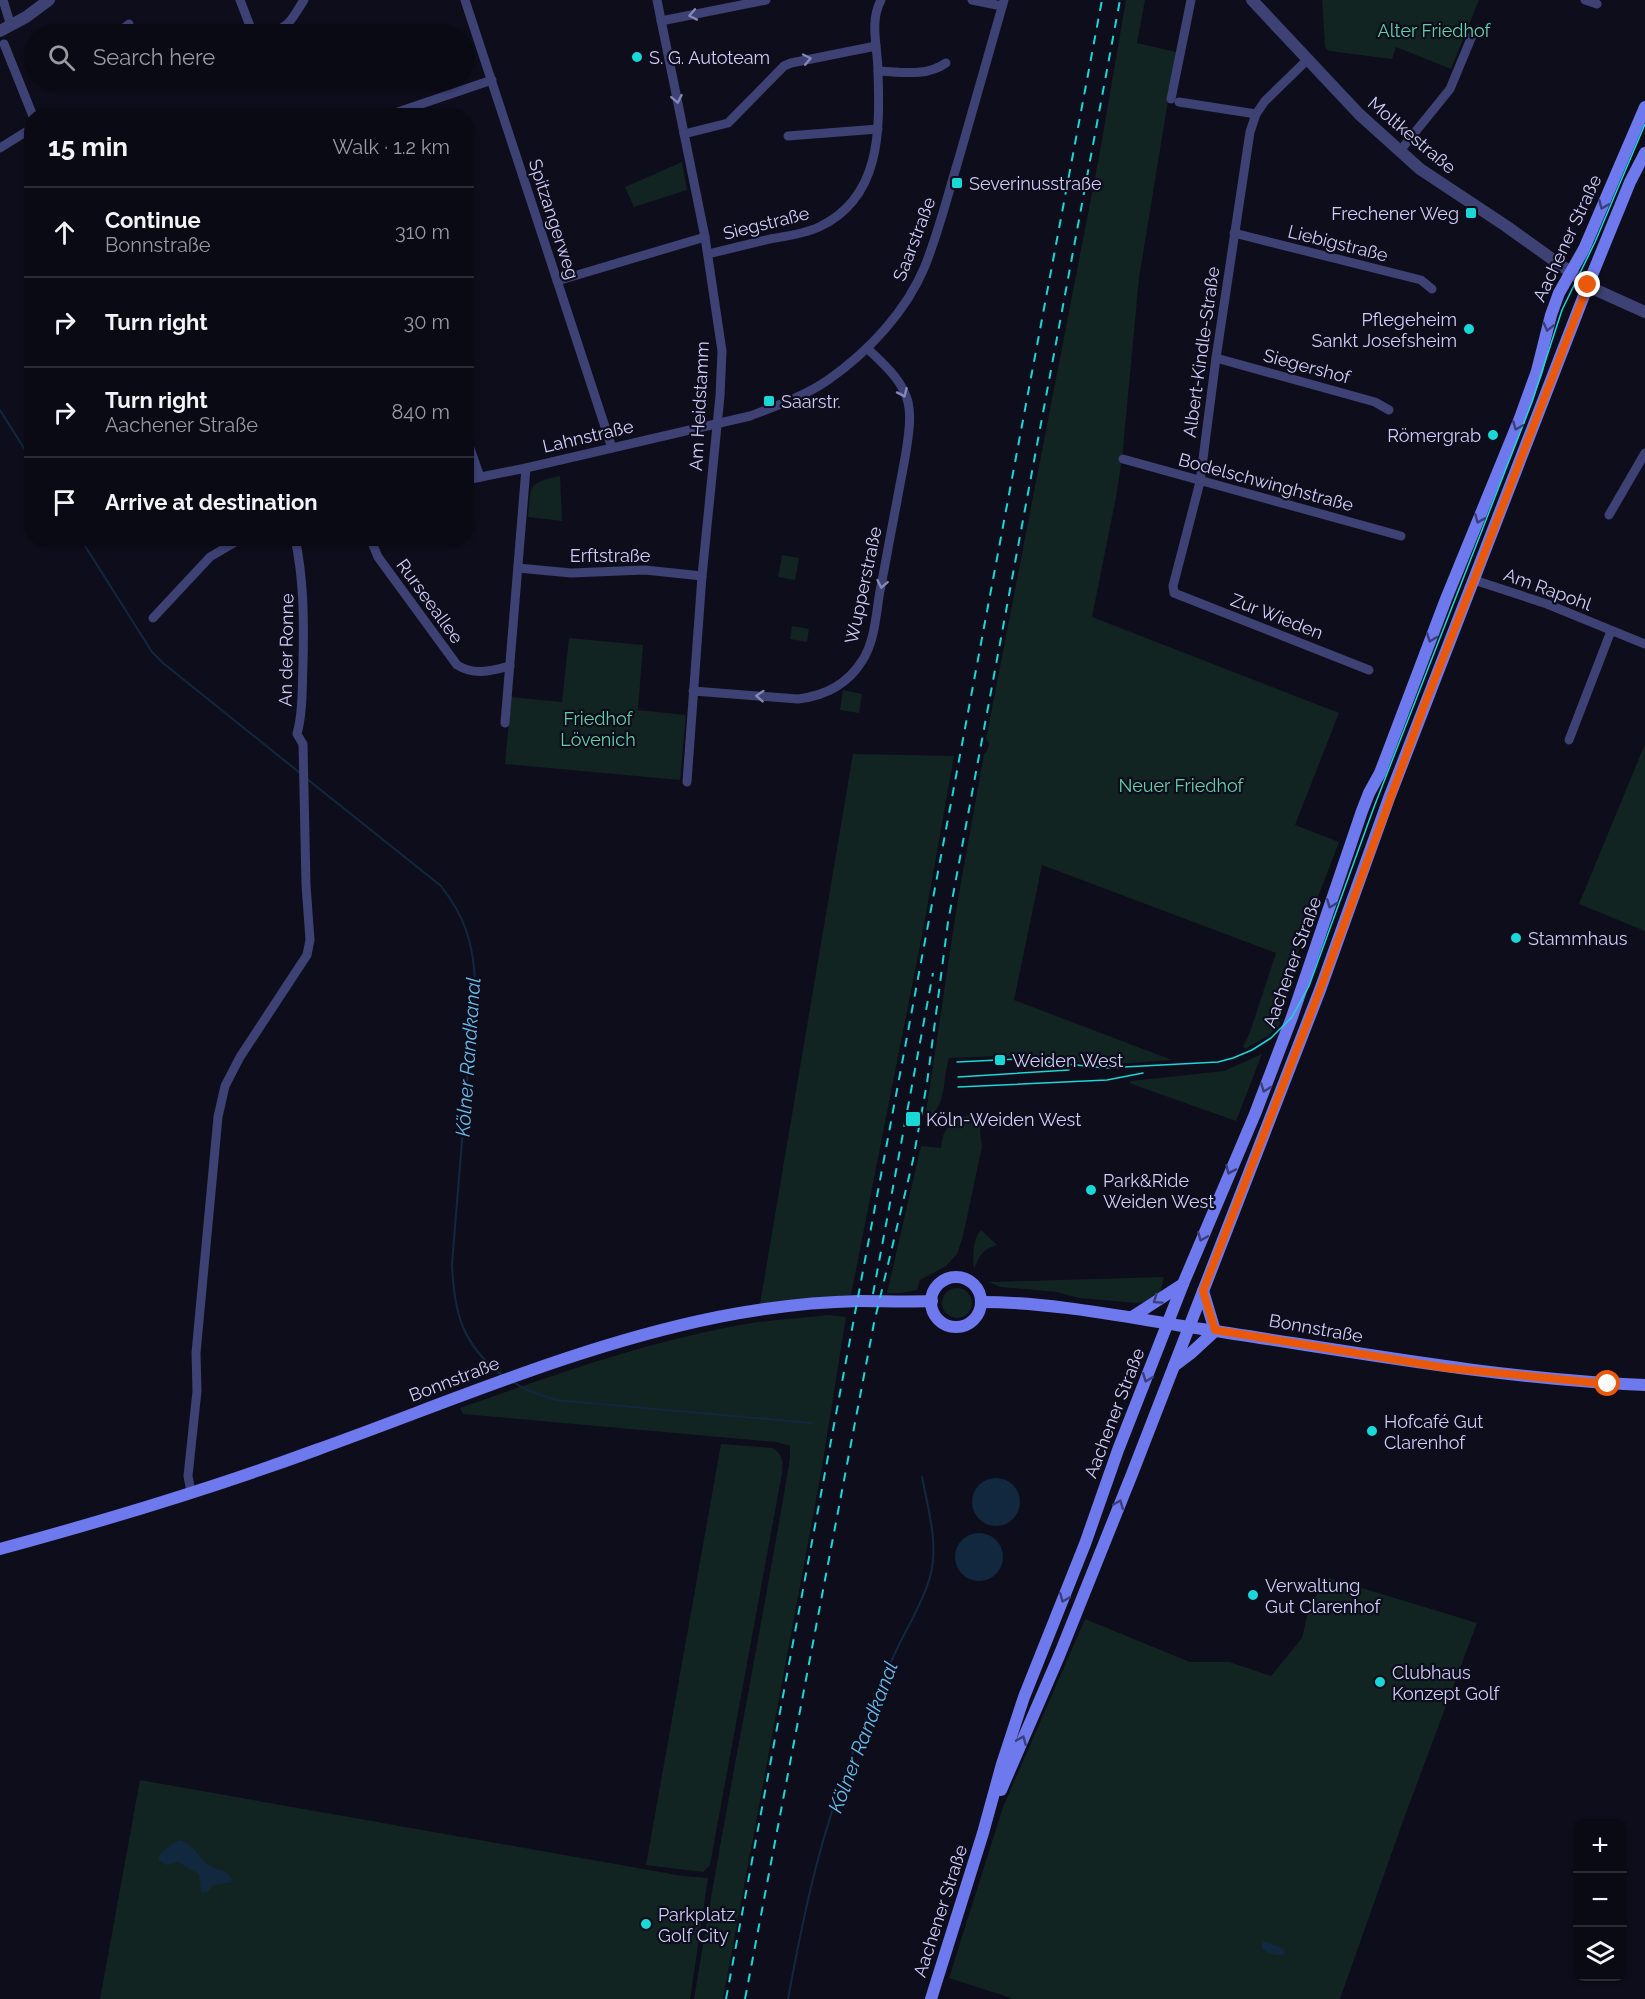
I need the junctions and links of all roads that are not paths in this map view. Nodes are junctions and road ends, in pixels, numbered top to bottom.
1 (3, 0) edge
2 (49, 0) edge
3 (240, 0) edge
4 (304, 0) edge
5 (465, 0) edge
6 (657, 0) edge
7 (766, 0) edge
8 (881, 0) edge
9 (972, 0) edge
10 (1191, 0) edge
11 (1252, 0) edge
12 (1585, 0) edge
13 (1003, 3) edge
14 (1597, 4) dead end
15 (661, 21) junction
16 (249, 24) edge
17 (288, 24) edge
18 (473, 24) edge
19 (474, 27) edge
20 (6, 28) edge
21 (1472, 36) dead end
22 (4, 44) dead end
23 (876, 46) junction
24 (1307, 60) junction
25 (946, 63) dead end
26 (878, 71) junction
27 (492, 80) junction
28 (474, 86) edge
29 (463, 90) edge
30 (1645, 107) edge
31 (30, 108) edge
32 (410, 108) edge
33 (1256, 114) junction
34 (878, 129) junction
35 (24, 134) edge
36 (684, 134) junction
37 (788, 136) dead end
38 (0, 148) edge
39 (1400, 152) junction
40 (1645, 153) edge
41 (1234, 233) junction
42 (705, 237) junction
43 (708, 254) junction
44 (1570, 273) junction
45 (557, 281) junction
46 (1588, 285) junction
47 (1432, 289) dead end
48 (1645, 312) edge
49 (867, 348) junction
50 (1216, 358) junction
51 (1389, 410) dead end
52 (717, 423) junction
53 (612, 448) junction
54 (1645, 453) edge
55 (474, 459) edge
56 (1123, 459) dead end
57 (526, 468) junction
58 (1642, 469) edge
59 (480, 477) junction
60 (474, 478) edge
61 (1200, 482) junction
62 (1609, 515) dead end
63 (1401, 536) dead end
64 (229, 546) edge
65 (296, 546) edge
66 (373, 546) edge
67 (1465, 554) junction
68 (518, 568) junction
69 (702, 576) junction
70 (1474, 580) junction
71 (1452, 584) junction
72 (1174, 593) joint
73 (153, 618) dead end
74 (1611, 631) junction
75 (1645, 644) edge
76 (510, 666) junction
77 (1369, 670) dead end
78 (693, 691) junction
79 (505, 723) dead end
80 (1569, 740) dead end
81 (687, 782) dead end
82 (1365, 802) junction
83 (1378, 830) junction
84 (1183, 1284) junction
85 (1203, 1291) junction
86 (932, 1301) junction
87 (981, 1302) junction
88 (1132, 1317) junction
89 (1168, 1323) junction
90 (1189, 1327) junction
91 (1215, 1330) junction
92 (1174, 1366) junction
93 (1645, 1385) edge
94 (191, 1492) junction
95 (0, 1549) edge
96 (983, 1833) junction
97 (931, 1999) edge

1 - 20 street
2 - 20 street
3 - 16 street
4 - 17 street
5 - 18 street, Spitzangerweg
6 - 15 street, Am Heidstamm
7 -> 15 street
8 - 23 street, Siegstraße
9 - 13 street
10 - 33 street
11 - 24 street, Moltkestraße
12 - 14 street
13 - 49 street, Saarstraße
15 -> 36 street, Am Heidstamm
19 - 27 street, Spitzangerweg
21 - 39 street
22 - 31 street
23 - 26 street, Siegstraße
36 -> 23 street
24 - 33 street, Albert-Kindle-Straße
24 - 39 street, Moltkestraße
25 - 26 street
26 - 34 street, Siegstraße
27 - 28 street
27 - 45 street, Spitzangerweg
29 - 32 street
30 -> 44 main road, Aachener Straße
33 - 41 street, Albert-Kindle-Straße
34 - 37 street
34 - 43 street, Siegstraße
35 - 38 street
36 - 42 street, Am Heidstamm
39 - 44 street, Moltkestraße
40 - 46 main road, Aachener Straße
41 - 47 street, Liebigstraße
41 - 50 street, Albert-Kindle-Straße
42 - 43 street, Am Heidstamm
42 - 45 street
43 - 52 street, Am Heidstamm
44 - 46 street
44 -> 67 main road, Aachener Straße
45 - 53 street, Spitzangerweg
46 - 48 street
46 - 70 main road, Aachener Straße
49 - 52 street, Saarstraße
49 -> 78 street, Wupperstraße
50 - 51 street, Siegershof
50 - 61 street, Albert-Kindle-Straße
52 - 53 street, Lahnstraße
52 - 69 street, Am Heidstamm
53 - 57 street, Lahnstraße
54 - 58 street
55 - 59 street
56 - 61 street, Bodelschwinghstraße
57 - 59 street, Lahnstraße
57 - 68 street
58 - 62 street
59 - 60 street, Lahnstraße
61 - 63 street, Bodelschwinghstraße
61 - 72 street, Albert-Kindle-Straße
64 - 73 street
65 - 94 street, An der Ronne
66 - 76 street, Rurseeallee
67 - 70 main road
67 - 71 main road, Aachener Straße
68 - 69 street, Erftstraße
68 - 76 street
69 - 78 street, Am Heidstamm
70 - 71 main road
70 - 74 street, Am Rapohl
70 - 83 main road, Aachener Straße
71 -> 82 main road, Aachener Straße
72 - 77 street, Zur Wieden
74 - 75 street, Am Rapohl
74 - 80 street
76 - 79 street
78 - 81 street, Am Heidstamm
82 - 83 main road
82 -> 84 main road, Aachener Straße
83 - 85 main road, Aachener Straße
84 -> 88 main road
84 - 89 main road, Aachener Straße
85 - 90 main road, Aachener Straße
85 - 91 main road
86 - 87 main road
86 - 87 main road
86 - 94 main road, Bonnstraße
87 - 88 main road, Bonnstraße
88 - 89 main road, Bonnstraße
89 - 90 main road, Bonnstraße
89 -> 96 main road, Aachener Straße
90 - 91 main road, Bonnstraße
90 - 92 main road, Aachener Straße
91 - 92 main road
91 - 93 main road, Bonnstraße
96 -> 92 main road, Aachener Straße
94 - 95 main road, Bonnstraße
96 - 97 main road, Aachener Straße

